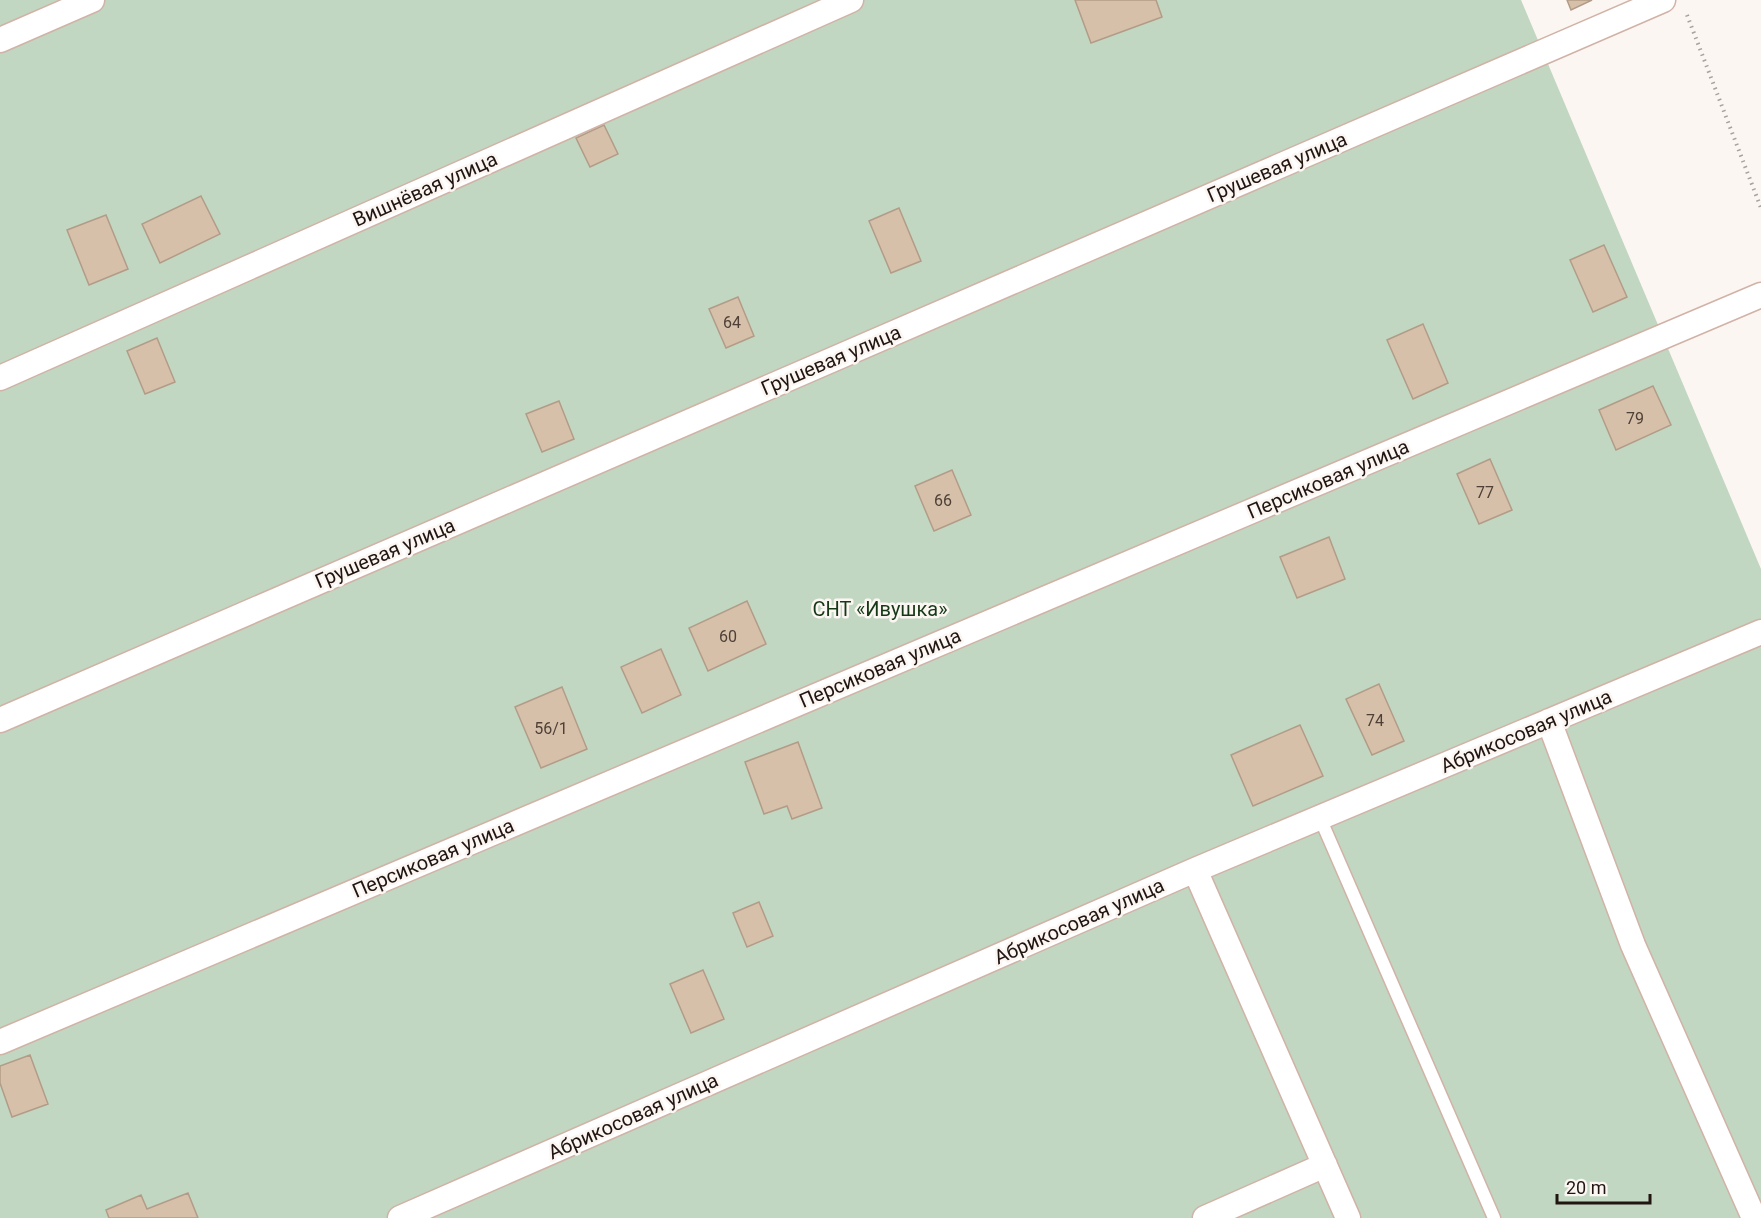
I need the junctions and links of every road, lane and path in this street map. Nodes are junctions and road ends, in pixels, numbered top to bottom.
1 (92, 0) edge
2 (850, 0) edge
3 (1663, 0) edge
4 (1686, 11) dead end
5 (0, 40) edge
6 (1761, 208) edge
7 (1761, 295) edge
8 (0, 378) edge
9 (1761, 632) edge
10 (0, 720) edge
11 (1549, 721) junction
12 (1320, 818) junction
13 (1195, 870) junction
14 (0, 1042) edge
15 (1324, 1166) junction
16 (400, 1218) edge
17 (1205, 1218) edge
18 (1348, 1218) edge
19 (1494, 1218) edge
20 (1754, 1218) edge

1 - 5 street
2 - 8 street, Вишнёвая улица
3 - 10 street, Грушевая улица
4 - 6 path
7 - 14 street, Персиковая улица
9 - 11 street, Абрикосовая улица
11 - 12 street, Абрикосовая улица
11 - 20 street
12 - 13 street, Абрикосовая улица
12 - 19 lane
13 - 15 street
13 - 16 street, Абрикосовая улица
15 - 17 street
15 - 18 street

